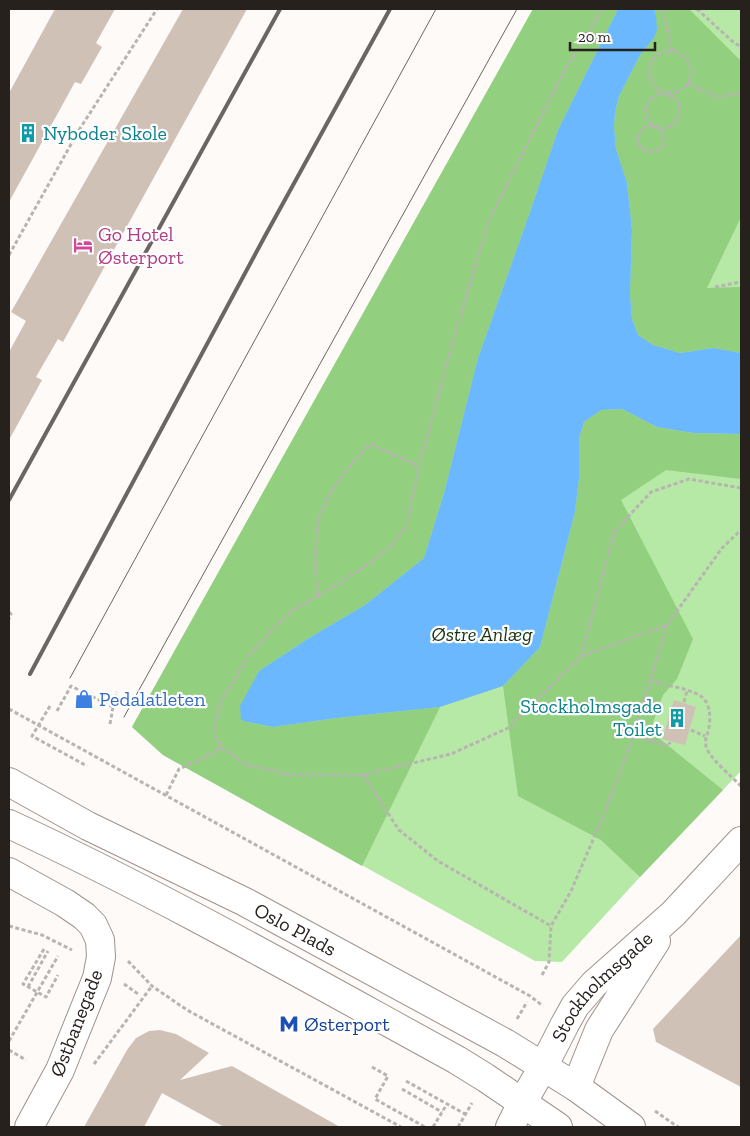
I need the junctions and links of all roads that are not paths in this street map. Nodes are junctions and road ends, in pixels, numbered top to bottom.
1 (9, 782) edge
2 (9, 824) edge
3 (741, 841) edge
4 (9, 872) edge
5 (673, 914) junction
6 (543, 1067) junction
7 (576, 1087) junction
8 (522, 1103) junction
9 (29, 1127) edge
10 (510, 1127) edge
11 (558, 1127) edge
12 (563, 1127) edge
13 (631, 1127) edge

1 - 6 street, Oslo Plads
2 - 8 street, Oslo Plads
3 - 5 street, Stockholmsgade
4 - 9 street, Østbanegade
5 - 6 street, Stockholmsgade
5 - 7 street, Stockholmsgade
6 - 7 street, Oslo Plads
6 - 8 street, Stockholmsgade
7 - 12 street, Stockholmsgade
7 - 13 street, Oslo Plads
8 - 10 street, Stockholmsgade
8 - 11 street, Oslo Plads

